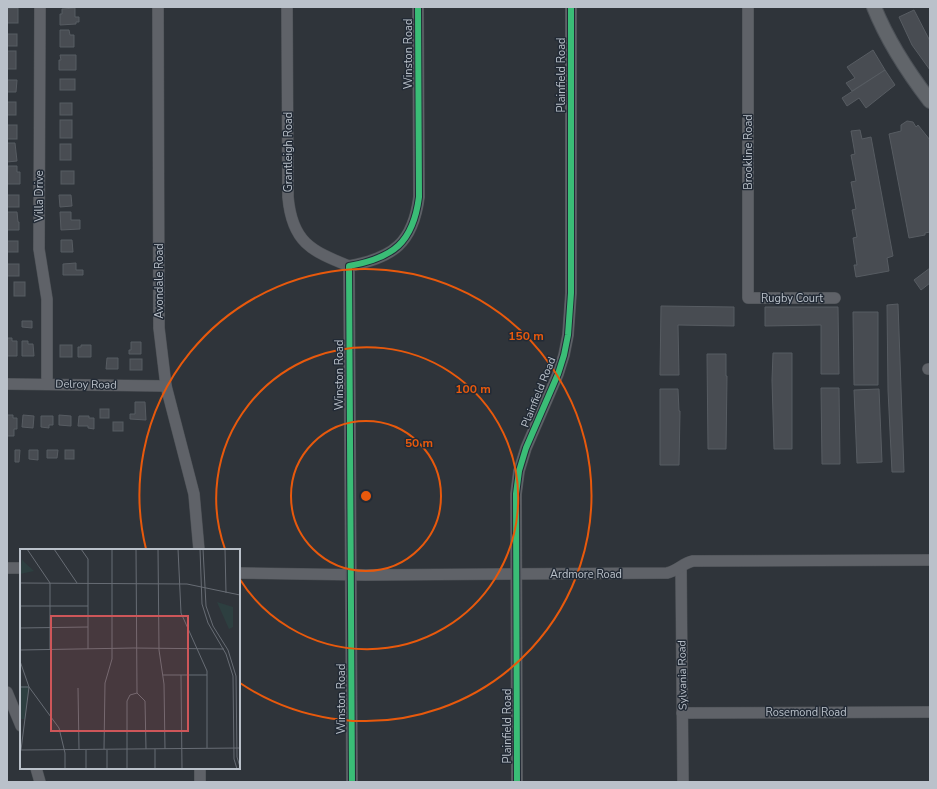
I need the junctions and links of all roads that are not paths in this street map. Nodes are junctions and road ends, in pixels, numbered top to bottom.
1 (40, 7) edge
2 (158, 7) edge
3 (287, 7) edge
4 (418, 7) edge
5 (571, 7) edge
6 (748, 7) edge
7 (874, 7) edge
8 (930, 101) edge
9 (349, 266) junction
10 (748, 298) joint
11 (835, 298) dead end
12 (7, 384) edge
13 (47, 384) junction
14 (166, 386) junction
15 (199, 549) edge
16 (930, 560) edge
17 (681, 567) junction
18 (7, 568) edge
19 (20, 568) edge
20 (240, 573) edge
21 (350, 574) junction
22 (516, 574) junction
23 (7, 692) edge
24 (930, 712) edge
25 (682, 713) junction
26 (20, 724) edge
27 (36, 769) edge
28 (200, 769) edge
29 (40, 782) edge
30 (200, 782) edge
31 (352, 782) edge
32 (517, 782) edge
33 (683, 782) edge

1 - 13 street, Villa Drive
2 - 14 street, Avondale Road
3 - 9 street, Grantleigh Road
4 - 9 street, Winston Road
5 - 22 street, Plainfield Road
6 - 10 street, Brookline Road
7 - 8 main road
9 - 21 street, Winston Road
10 - 11 street, Rugby Court
12 - 13 street, Delroy Road
13 - 14 street, Delroy Road
14 - 15 street, Avondale Road
16 - 17 street, Ardmore Road
17 - 22 street, Ardmore Road
17 - 25 street, Sylvania Road
18 - 19 street
20 - 21 street, Ardmore Road
21 - 22 street, Ardmore Road
21 - 31 street, Winston Road
22 - 32 street, Plainfield Road
23 - 26 street
24 - 25 street, Rosemond Road
25 - 33 street, Sylvania Road
27 - 29 street
28 - 30 street

